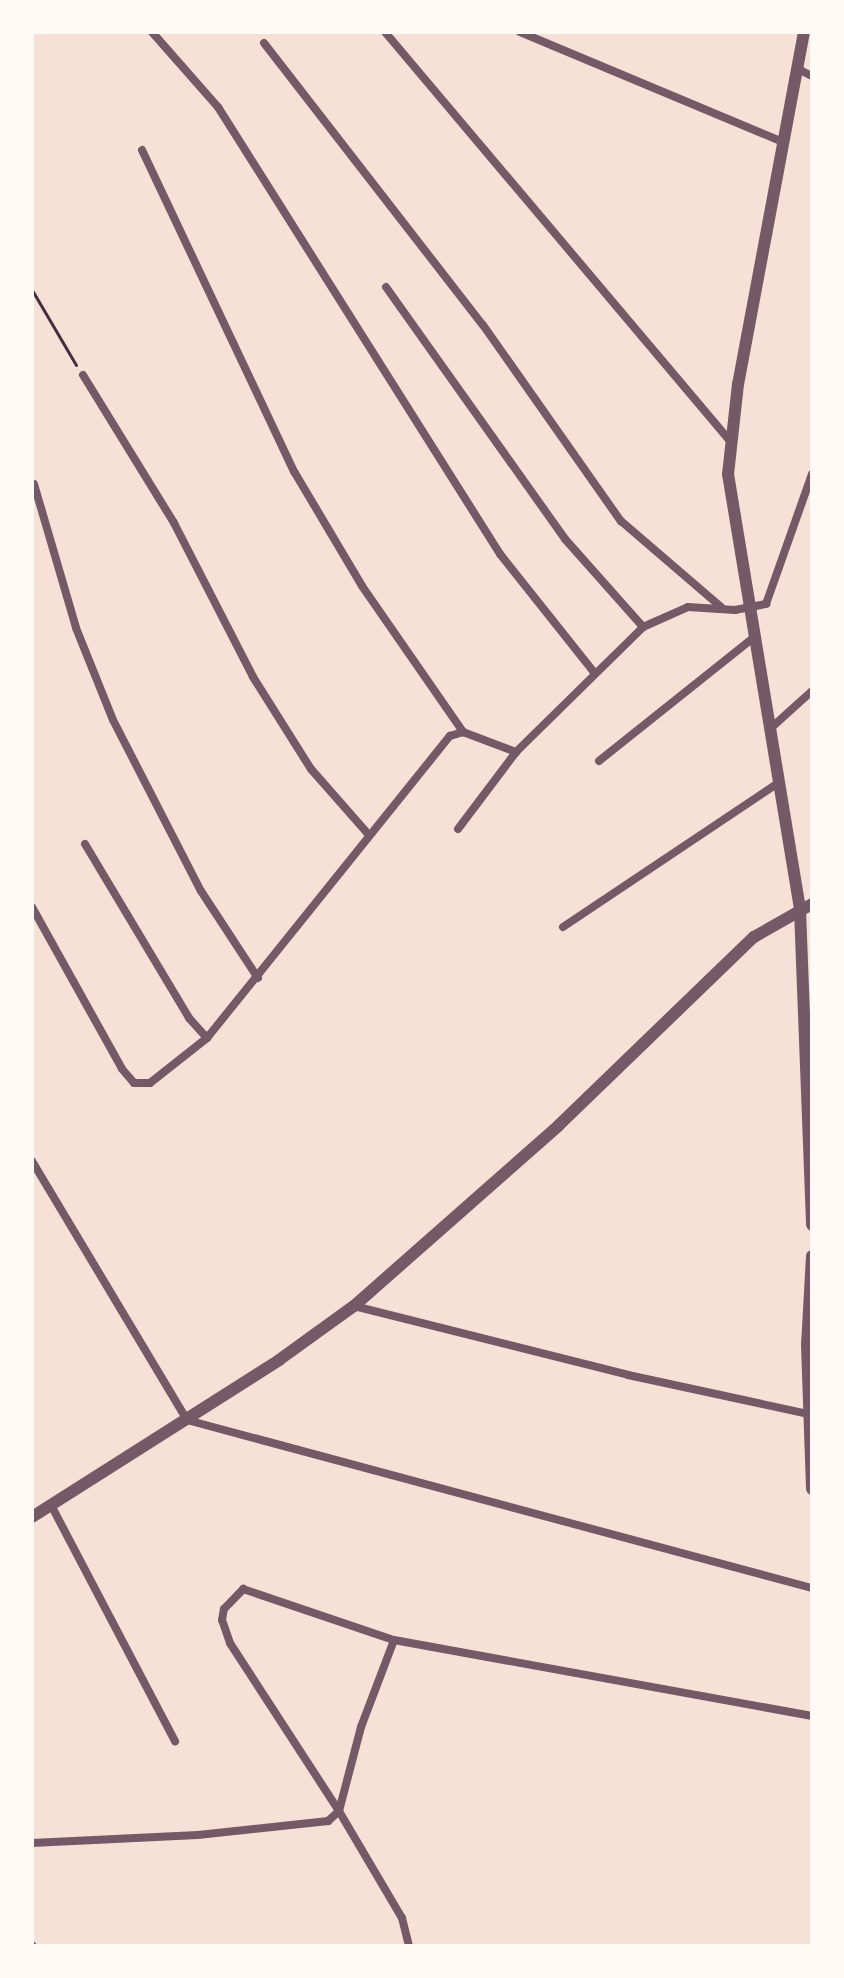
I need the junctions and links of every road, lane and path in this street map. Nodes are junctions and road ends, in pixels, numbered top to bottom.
1 (152, 32) edge
2 (385, 32) edge
3 (520, 32) edge
4 (804, 32) edge
5 (264, 43) dead end
6 (798, 69) junction
7 (812, 76) edge
8 (783, 142) junction
9 (142, 150) dead end
10 (386, 287) dead end
11 (32, 290) edge
12 (83, 375) joint
13 (730, 441) junction
14 (812, 474) edge
15 (34, 484) dead end
16 (721, 608) junction
17 (748, 608) junction
18 (643, 627) junction
19 (753, 638) junction
20 (594, 672) junction
21 (812, 691) edge
22 (771, 728) junction
23 (463, 732) junction
24 (516, 752) junction
25 (599, 761) dead end
26 (780, 782) junction
27 (458, 829) dead end
28 (369, 835) junction
29 (85, 844) dead end
30 (32, 907) edge
31 (806, 907) edge
32 (563, 927) dead end
33 (258, 978) junction
34 (207, 1038) junction
35 (32, 1161) edge
36 (812, 1225) edge
37 (812, 1256) edge
38 (354, 1306) junction
39 (809, 1414) junction
40 (187, 1420) junction
41 (812, 1489) edge
42 (51, 1505) junction
43 (32, 1517) edge
44 (812, 1588) edge
45 (394, 1640) junction
46 (812, 1716) edge
47 (175, 1741) dead end
48 (339, 1811) junction
49 (32, 1843) edge
50 (410, 1945) edge

1 - 20 street
2 - 13 street
3 - 8 street
4 - 6 street
5 - 16 street
6 - 7 street
6 - 8 street
8 - 13 street
9 - 23 street
10 - 18 street
11 - 12 path
12 - 28 street
13 - 17 street
14 - 17 street
15 - 33 street
16 - 17 street
16 - 18 street
17 - 19 street
18 - 20 street
19 - 22 street
19 - 25 street
20 - 24 street
21 - 22 street
22 - 26 street
23 - 24 street
23 - 28 street
24 - 27 street
26 - 31 street
26 - 32 street
28 - 33 street
29 - 34 street
30 - 34 street
31 - 36 street
31 - 38 street
33 - 34 street
35 - 40 street
37 - 39 street
38 - 39 street
38 - 40 street
39 - 41 street
40 - 42 street
40 - 44 street
42 - 43 street
42 - 47 street
45 - 46 street
45 - 48 street
45 - 48 street
48 - 49 street
48 - 50 street

